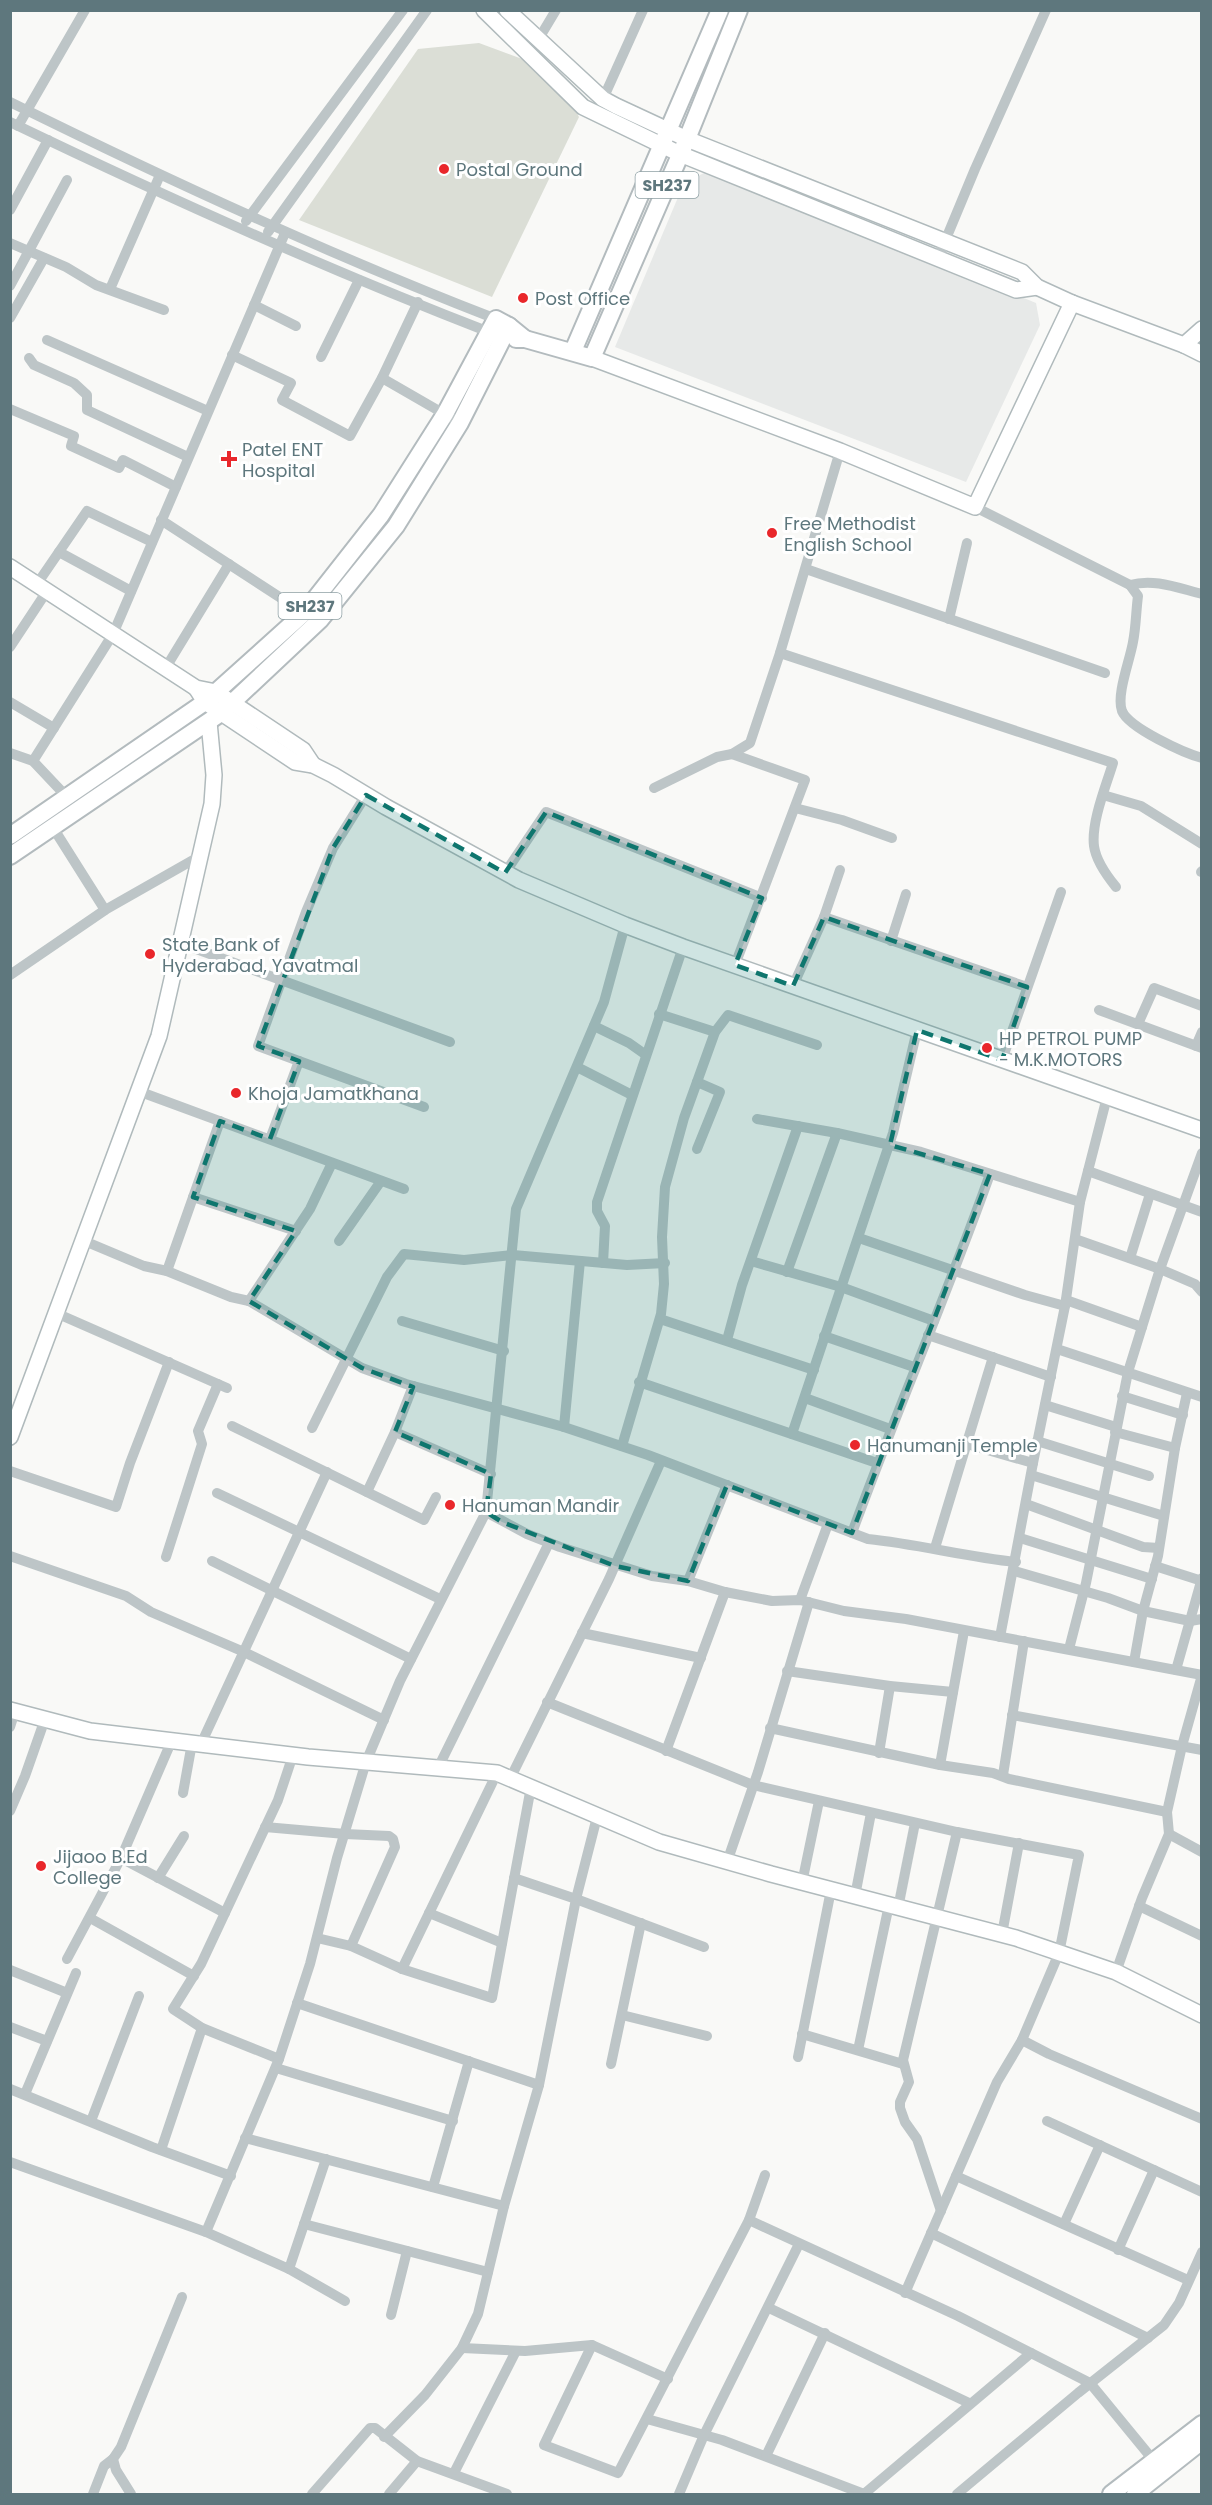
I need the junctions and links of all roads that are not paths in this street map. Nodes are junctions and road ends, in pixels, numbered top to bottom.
1 (85, 10) edge
2 (403, 10) edge
3 (427, 10) edge
4 (484, 10) edge
5 (507, 10) edge
6 (556, 10) edge
7 (643, 10) edge
8 (720, 10) edge
9 (739, 10) edge
10 (1046, 10) edge
11 (538, 40) junction
12 (603, 99) junction
13 (10, 102) edge
14 (26, 110) junction
15 (14, 124) edge
16 (665, 139) junction
17 (48, 140) junction
18 (683, 147) junction
19 (160, 175) junction
20 (67, 180) dead end
21 (153, 191) junction
22 (10, 210) edge
23 (250, 217) junction
24 (272, 227) junction
25 (241, 229) junction
26 (285, 233) junction
27 (263, 240) junction
28 (945, 240) junction
29 (10, 243) edge
30 (279, 247) junction
31 (29, 251) junction
32 (44, 258) junction
33 (938, 258) junction
34 (359, 280) junction
35 (10, 286) edge
36 (1037, 287) junction
37 (110, 289) junction
38 (418, 302) junction
39 (1072, 303) junction
40 (254, 305) junction
41 (164, 310) dead end
42 (10, 318) edge
43 (296, 326) dead end
44 (499, 329) junction
45 (1202, 329) edge
46 (47, 340) dead end
47 (1185, 345) junction
48 (573, 351) junction
49 (1202, 354) edge
50 (232, 355) junction
51 (321, 357) dead end
52 (29, 358) dead end
53 (592, 358) junction
54 (382, 378) junction
55 (10, 409) edge
56 (208, 411) junction
57 (445, 414) junction
58 (460, 423) junction
59 (840, 451) junction
60 (188, 457) junction
61 (176, 487) junction
62 (975, 507) junction
63 (162, 520) junction
64 (152, 542) junction
65 (967, 543) dead end
66 (59, 552) junction
67 (230, 564) junction
68 (10, 567) edge
69 (806, 569) junction
70 (1130, 585) junction
71 (42, 588) junction
72 (131, 591) junction
73 (1202, 594) edge
74 (304, 613) junction
75 (949, 619) junction
76 (113, 634) junction
77 (10, 647) edge
78 (780, 653) junction
79 (165, 669) junction
80 (1105, 673) dead end
81 (206, 694) junction
82 (10, 702) edge
83 (221, 713) junction
84 (54, 728) junction
85 (10, 753) edge
86 (732, 754) junction
87 (1202, 758) edge
88 (33, 761) junction
89 (654, 788) dead end
90 (366, 795) junction
91 (1103, 795) junction
92 (66, 796) junction
93 (795, 808) junction
94 (52, 826) junction
95 (10, 836) edge
96 (892, 838) dead end
97 (1202, 844) edge
98 (10, 856) edge
99 (200, 856) junction
100 (840, 870) dead end
101 (505, 873) junction
102 (1116, 887) dead end
103 (1061, 892) dead end
104 (906, 894) dead end
105 (762, 898) junction
106 (105, 910) junction
107 (824, 917) junction
108 (625, 925) junction
109 (891, 940) junction
110 (180, 943) junction
111 (683, 947) junction
112 (735, 965) junction
113 (10, 975) edge
114 (281, 979) junction
115 (793, 986) junction
116 (1028, 987) junction
117 (1202, 1006) edge
118 (1099, 1010) dead end
119 (659, 1014) junction
120 (1138, 1024) junction
121 (594, 1026) junction
122 (917, 1029) junction
123 (715, 1032) junction
124 (1202, 1032) edge
125 (450, 1042) dead end
126 (817, 1045) dead end
127 (1199, 1047) edge
128 (646, 1055) junction
129 (1002, 1060) junction
130 (299, 1061) junction
131 (577, 1067) junction
132 (697, 1082) junction
133 (138, 1091) junction
134 (632, 1095) junction
135 (1107, 1097) junction
136 (424, 1107) dead end
137 (757, 1119) dead end
138 (220, 1121) junction
139 (798, 1126) junction
140 (1202, 1130) edge
141 (837, 1133) junction
142 (270, 1139) junction
143 (889, 1144) junction
144 (697, 1149) dead end
145 (1202, 1153) edge
146 (332, 1163) junction
147 (1088, 1171) junction
148 (990, 1174) junction
149 (381, 1181) junction
150 (404, 1189) dead end
151 (1150, 1194) junction
152 (193, 1197) junction
153 (1080, 1202) junction
154 (1183, 1205) junction
155 (1202, 1212) edge
156 (296, 1231) junction
157 (859, 1238) junction
158 (1075, 1239) junction
159 (82, 1240) junction
160 (339, 1241) dead end
161 (513, 1255) junction
162 (1130, 1258) junction
163 (580, 1262) junction
164 (751, 1262) junction
165 (603, 1263) junction
166 (665, 1263) junction
167 (1160, 1269) junction
168 (167, 1271) junction
169 (787, 1272) junction
170 (955, 1272) junction
171 (841, 1287) junction
172 (1202, 1292) edge
173 (249, 1301) junction
174 (1066, 1303) junction
175 (56, 1312) junction
176 (660, 1319) junction
177 (402, 1321) dead end
178 (934, 1321) junction
179 (1142, 1327) junction
180 (928, 1335) junction
181 (824, 1336) junction
182 (727, 1340) junction
183 (1057, 1349) junction
184 (504, 1351) junction
185 (993, 1357) junction
186 (347, 1360) junction
187 (169, 1362) junction
188 (914, 1367) junction
189 (814, 1370) junction
190 (1128, 1372) junction
191 (1051, 1377) junction
192 (639, 1382) junction
193 (413, 1386) junction
194 (1187, 1392) junction
195 (1122, 1396) junction
196 (1202, 1397) edge
197 (805, 1398) junction
198 (1045, 1405) junction
199 (496, 1409) junction
200 (1183, 1415) junction
201 (232, 1426) dead end
202 (564, 1427) junction
203 (312, 1428) dead end
204 (890, 1429) junction
205 (1116, 1430) junction
206 (395, 1432) junction
207 (792, 1434) junction
208 (10, 1437) edge
209 (1037, 1440) junction
210 (967, 1444) junction
211 (622, 1446) junction
212 (1175, 1448) junction
213 (661, 1461) junction
214 (877, 1463) junction
215 (1033, 1463) junction
216 (1109, 1463) junction
217 (10, 1471) edge
218 (327, 1472) junction
219 (490, 1474) junction
220 (1031, 1475) junction
221 (1149, 1476) dead end
222 (727, 1485) junction
223 (367, 1492) junction
224 (217, 1493) dead end
225 (436, 1497) dead end
226 (1103, 1497) junction
227 (1026, 1504) junction
228 (486, 1512) junction
229 (1164, 1516) junction
230 (828, 1524) junction
231 (1097, 1530) junction
232 (299, 1532) junction
233 (852, 1533) junction
234 (1020, 1538) junction
235 (549, 1543) junction
236 (935, 1548) junction
237 (1159, 1548) junction
238 (10, 1556) edge
239 (166, 1557) dead end
240 (1091, 1560) junction
241 (212, 1561) dead end
242 (615, 1566) junction
243 (1015, 1566) junction
244 (1155, 1566) junction
245 (1152, 1580) junction
246 (1201, 1580) edge
247 (688, 1581) junction
248 (272, 1591) junction
249 (725, 1592) junction
250 (1084, 1592) junction
251 (440, 1599) junction
252 (805, 1601) junction
253 (1143, 1611) junction
254 (1202, 1619) edge
255 (1190, 1621) junction
256 (964, 1631) junction
257 (582, 1633) junction
258 (1000, 1637) junction
259 (1024, 1641) junction
260 (1069, 1650) junction
261 (244, 1652) junction
262 (701, 1658) junction
263 (411, 1659) junction
264 (1134, 1662) junction
265 (1176, 1670) junction
266 (787, 1671) junction
267 (1202, 1675) edge
268 (890, 1686) junction
269 (953, 1692) junction
270 (547, 1702) junction
271 (13, 1711) edge
272 (1012, 1715) junction
273 (45, 1719) junction
274 (384, 1720) junction
275 (10, 1727) edge
276 (770, 1728) junction
277 (172, 1740) junction
278 (196, 1744) junction
279 (1182, 1746) junction
280 (1202, 1750) edge
281 (666, 1751) junction
282 (879, 1753) junction
283 (293, 1755) junction
284 (366, 1762) junction
285 (940, 1765) junction
286 (438, 1768) junction
287 (1003, 1775) junction
288 (503, 1776) junction
289 (753, 1785) junction
290 (531, 1787) junction
291 (183, 1793) dead end
292 (819, 1801) junction
293 (10, 1811) edge
294 (1167, 1812) junction
295 (871, 1813) junction
296 (597, 1817) junction
297 (915, 1823) junction
298 (265, 1827) junction
299 (957, 1832) junction
300 (345, 1834) junction
301 (1169, 1834) junction
302 (184, 1836) dead end
303 (1019, 1843) junction
304 (1202, 1852) edge
305 (121, 1858) junction
306 (727, 1862) junction
307 (158, 1878) junction
308 (514, 1878) junction
309 (802, 1883) junction
310 (831, 1890) junction
311 (855, 1896) junction
312 (576, 1899) junction
313 (893, 1906) junction
314 (1139, 1906) junction
315 (225, 1913) junction
316 (429, 1913) junction
317 (90, 1918) junction
318 (938, 1918) junction
319 (641, 1923) junction
320 (1002, 1934) junction
321 (1202, 1936) edge
322 (317, 1938) junction
323 (502, 1943) junction
324 (351, 1946) junction
325 (704, 1947) dead end
326 (1059, 1953) junction
327 (67, 1959) dead end
328 (402, 1969) junction
329 (10, 1970) edge
330 (1116, 1972) junction
331 (76, 1973) dead end
332 (194, 1976) junction
333 (67, 1993) junction
334 (139, 1996) dead end
335 (297, 2002) junction
336 (622, 2015) junction
337 (1202, 2015) edge
338 (10, 2027) edge
339 (202, 2028) junction
340 (802, 2034) junction
341 (707, 2036) dead end
342 (1022, 2040) junction
343 (47, 2041) junction
344 (858, 2050) junction
345 (798, 2057) dead end
346 (469, 2061) junction
347 (277, 2064) junction
348 (611, 2064) dead end
349 (903, 2064) junction
350 (539, 2085) junction
351 (10, 2089) edge
352 (25, 2094) junction
353 (1202, 2119) edge
354 (92, 2121) junction
355 (453, 2121) junction
356 (1047, 2121) dead end
357 (245, 2138) junction
358 (1100, 2145) junction
359 (161, 2150) junction
360 (326, 2159) junction
361 (10, 2162) edge
362 (1154, 2170) junction
363 (765, 2175) dead end
364 (231, 2176) junction
365 (956, 2176) junction
366 (433, 2187) junction
367 (1202, 2192) edge
368 (504, 2206) junction
369 (941, 2211) junction
370 (749, 2220) junction
371 (304, 2224) junction
372 (1065, 2224) junction
373 (206, 2232) junction
374 (932, 2233) junction
375 (799, 2244) junction
376 (1118, 2250) junction
377 (407, 2251) junction
378 (1202, 2252) edge
379 (289, 2269) junction
380 (488, 2272) junction
381 (1188, 2280) junction
382 (905, 2293) junction
383 (182, 2297) dead end
384 (345, 2301) dead end
385 (769, 2308) junction
386 (391, 2315) dead end
387 (825, 2333) junction
388 (1148, 2338) junction
389 (592, 2345) junction
390 (462, 2348) junction
391 (516, 2351) junction
392 (1031, 2353) junction
393 (668, 2379) junction
394 (1090, 2383) junction
395 (969, 2403) junction
396 (647, 2419) junction
397 (1202, 2424) edge
398 (704, 2435) junction
399 (384, 2436) junction
400 (1202, 2441) edge
401 (766, 2456) junction
402 (113, 2459) junction
403 (417, 2461) junction
404 (1154, 2461) junction
405 (454, 2473) junction
406 (93, 2494) edge
407 (131, 2494) edge
408 (312, 2494) edge
409 (389, 2494) edge
410 (507, 2494) edge
411 (679, 2494) edge
412 (864, 2494) edge
413 (957, 2494) edge
414 (1111, 2494) edge
415 (1135, 2494) edge

1 - 14 street
2 - 23 street
3 - 24 street
4 - 16 street
5 - 11 street
6 - 11 street
7 - 12 street
8 - 16 main road
9 - 18 main road, SH237
10 - 28 street
11 - 12 street
12 - 16 street
13 - 14 street
14 - 15 street
14 - 19 street
15 - 17 street
16 - 18 street
16 - 48 main road
17 - 21 street
17 - 22 street
18 - 28 street
18 - 33 street
18 - 53 main road, SH237
19 - 21 street
19 - 23 street
20 - 31 street
21 - 25 street
21 - 37 street
23 - 24 street
23 - 25 street
24 - 26 street
24 - 27 street
25 - 27 street
26 - 30 street
26 - 44 street
27 - 30 street
28 - 33 street
28 - 36 street
29 - 31 street
30 - 34 street
30 - 40 street
31 - 32 street
31 - 35 street
32 - 37 street
32 - 42 street
33 - 36 street
34 - 38 street
34 - 51 street
36 - 39 street
37 - 41 street
38 - 44 street
38 - 54 street
39 - 47 street
39 - 62 street
40 - 43 street
40 - 50 street
44 - 48 main road
44 - 57 main road, SH237
44 - 58 main road, SH237
45 - 47 street
46 - 56 street
47 - 49 street
48 - 53 main road
50 - 54 street
50 - 56 street
52 - 60 street
53 - 59 street
54 - 57 street
55 - 61 street
56 - 60 street
57 - 58 street
57 - 74 main road, SH237
58 - 83 main road, SH237
59 - 62 street
59 - 69 street
60 - 61 street
61 - 63 street
62 - 70 street
63 - 64 street
63 - 67 street
64 - 66 street
64 - 72 street
65 - 75 street
66 - 71 street
66 - 72 street
67 - 74 street
67 - 79 street
68 - 71 street
69 - 75 street
69 - 78 street
70 - 73 street
70 - 87 street
71 - 76 street
71 - 77 street
72 - 76 street
74 - 81 main road, SH237
75 - 80 street
76 - 79 street
76 - 84 street
78 - 86 street
78 - 91 street
79 - 81 street
81 - 83 street
81 - 92 main road, SH237
82 - 84 street
83 - 90 street
83 - 94 main road, SH237
83 - 99 street
84 - 88 street
85 - 88 street
86 - 89 street
86 - 93 street
88 - 92 street
90 - 101 street
90 - 114 street
91 - 97 street
91 - 102 street
92 - 95 main road, SH237
93 - 96 street
93 - 105 street
94 - 98 main road, SH237
94 - 106 street
99 - 106 street
99 - 110 street
100 - 107 street
101 - 105 street
101 - 108 street
103 - 116 street
104 - 109 street
105 - 112 street
106 - 113 street
107 - 109 street
107 - 115 street
108 - 111 street
108 - 121 street
109 - 116 street
110 - 114 street
110 - 133 street
111 - 112 street
111 - 119 street
112 - 115 street
114 - 125 street
114 - 130 street
115 - 122 street
116 - 129 street
117 - 120 street
118 - 120 street
119 - 123 street
119 - 128 street
120 - 127 street
121 - 128 street
121 - 131 street
122 - 129 street
122 - 143 street
123 - 126 street
123 - 132 street
124 - 127 street
128 - 134 street
129 - 135 street
130 - 136 street
130 - 142 street
131 - 134 street
131 - 161 street
132 - 144 street
132 - 166 street
133 - 138 street
133 - 159 street
134 - 165 street
135 - 140 street
135 - 147 street
137 - 139 street
138 - 142 street
138 - 152 street
139 - 141 street
139 - 164 street
141 - 143 street
141 - 169 street
142 - 146 street
143 - 148 street
143 - 157 street
145 - 154 street
146 - 149 street
146 - 156 street
147 - 151 street
147 - 153 street
148 - 153 street
148 - 170 street
149 - 150 street
149 - 160 street
151 - 154 street
151 - 162 street
152 - 156 street
152 - 168 street
153 - 158 street
154 - 155 street
154 - 167 street
156 - 173 street
157 - 170 street
157 - 171 street
158 - 162 street
158 - 174 street
159 - 168 street
159 - 175 street
161 - 163 street
161 - 184 street
161 - 186 street
162 - 167 street
163 - 165 street
163 - 202 street
164 - 169 street
164 - 182 street
165 - 166 street
166 - 176 street
167 - 172 street
167 - 179 street
168 - 173 street
169 - 171 street
170 - 174 street
170 - 178 street
171 - 178 street
171 - 181 street
173 - 186 street
174 - 179 street
174 - 183 street
175 - 187 street
175 - 208 street
176 - 182 street
176 - 192 street
177 - 184 street
178 - 180 street
179 - 190 street
180 - 185 street
180 - 188 street
181 - 188 street
181 - 189 street
182 - 189 street
183 - 190 street
183 - 191 street
184 - 199 street
185 - 191 street
185 - 210 street
186 - 193 street
186 - 203 street
187 - 217 street
187 - 239 street
188 - 204 street
189 - 197 street
190 - 194 street
190 - 195 street
191 - 198 street
192 - 207 street
192 - 211 street
193 - 199 street
193 - 206 street
194 - 196 street
194 - 200 street
195 - 200 street
195 - 205 street
197 - 204 street
197 - 207 street
198 - 205 street
198 - 209 street
199 - 202 street
199 - 219 street
200 - 212 street
201 - 218 street
202 - 211 street
204 - 214 street
205 - 212 street
205 - 216 street
206 - 219 street
206 - 223 street
207 - 214 street
209 - 215 street
209 - 216 street
210 - 215 street
210 - 236 street
211 - 213 street
212 - 229 street
213 - 222 street
213 - 242 street
214 - 233 street
215 - 220 street
216 - 221 street
216 - 226 street
218 - 223 street
218 - 232 street
219 - 228 street
220 - 226 street
220 - 227 street
222 - 230 street
222 - 247 street
223 - 225 street
224 - 232 street
226 - 229 street
226 - 231 street
227 - 231 street
227 - 234 street
228 - 235 street
228 - 251 street
229 - 237 street
230 - 233 street
230 - 252 street
231 - 237 street
231 - 240 street
232 - 248 street
232 - 251 street
233 - 236 street
234 - 240 street
234 - 243 street
235 - 242 street
235 - 286 street
236 - 243 street
237 - 244 street
238 - 261 street
240 - 245 street
240 - 250 street
241 - 248 street
242 - 247 street
242 - 257 street
243 - 250 street
243 - 258 street
244 - 245 street
244 - 246 street
245 - 253 street
246 - 255 street
247 - 249 street
248 - 261 street
248 - 263 street
249 - 252 street
249 - 262 street
250 - 253 street
250 - 260 street
251 - 263 street
252 - 256 street
252 - 266 street
253 - 255 street
253 - 264 street
254 - 255 street
255 - 265 street
256 - 258 street
256 - 269 street
257 - 262 street
257 - 270 street
258 - 259 street
259 - 260 street
259 - 272 street
260 - 264 street
261 - 274 street
261 - 278 street
262 - 281 street
263 - 274 street
264 - 265 street
265 - 267 street
266 - 268 street
266 - 276 street
267 - 279 street
268 - 269 street
268 - 282 street
269 - 285 street
270 - 281 street
270 - 288 street
271 - 273 street
271 - 275 street
272 - 279 street
272 - 287 street
273 - 277 street
273 - 293 street
274 - 284 street
276 - 282 street
276 - 289 street
277 - 278 street
277 - 305 street
278 - 283 street
278 - 291 street
279 - 280 street
279 - 294 street
281 - 289 street
282 - 285 street
283 - 284 street
283 - 298 street
284 - 286 street
284 - 300 street
285 - 287 street
286 - 288 street
287 - 294 street
288 - 290 street
288 - 316 street
289 - 292 street
289 - 306 street
290 - 296 street
290 - 308 street
292 - 295 street
292 - 309 street
294 - 301 street
295 - 297 street
295 - 311 street
296 - 306 street
296 - 312 street
297 - 299 street
297 - 313 street
298 - 300 street
298 - 315 street
299 - 303 street
299 - 318 street
300 - 322 street
300 - 324 street
301 - 304 street
301 - 314 street
302 - 307 street
303 - 320 street
303 - 326 street
305 - 307 street
305 - 317 street
306 - 309 street
307 - 315 street
308 - 312 street
308 - 323 street
309 - 310 street
310 - 311 street
310 - 340 street
311 - 313 street
312 - 319 street
312 - 350 street
313 - 318 street
313 - 344 street
314 - 321 street
314 - 330 street
315 - 332 street
316 - 323 street
316 - 328 street
317 - 327 street
317 - 332 street
318 - 320 street
318 - 349 street
319 - 325 street
319 - 336 street
320 - 326 street
322 - 324 street
322 - 335 street
323 - 328 street
324 - 328 street
326 - 330 street
326 - 342 street
329 - 333 street
330 - 337 street
331 - 333 street
332 - 339 street
333 - 343 street
334 - 354 street
335 - 346 street
335 - 347 street
336 - 341 street
336 - 348 street
338 - 343 street
339 - 347 street
339 - 359 street
340 - 344 street
340 - 345 street
342 - 353 street
342 - 365 street
343 - 352 street
344 - 349 street
346 - 350 street
346 - 355 street
347 - 355 street
347 - 357 street
349 - 369 street
350 - 368 street
351 - 352 street
352 - 354 street
354 - 359 street
355 - 366 street
356 - 358 street
357 - 360 street
357 - 364 street
358 - 362 street
358 - 372 street
359 - 364 street
360 - 366 street
360 - 371 street
361 - 373 street
362 - 367 street
362 - 376 street
363 - 370 street
364 - 373 street
365 - 369 street
365 - 372 street
366 - 368 street
368 - 380 street
369 - 374 street
370 - 375 street
370 - 393 street
371 - 377 street
371 - 379 street
372 - 376 street
373 - 379 street
374 - 382 street
374 - 388 street
375 - 382 street
375 - 385 street
376 - 381 street
377 - 380 street
377 - 386 street
378 - 381 street
379 - 384 street
380 - 390 street
381 - 388 street
382 - 392 street
383 - 402 street
385 - 387 street
385 - 398 street
387 - 395 street
387 - 401 street
388 - 394 street
389 - 391 street
389 - 393 street
389 - 396 street
390 - 391 street
390 - 399 street
391 - 405 street
392 - 394 street
392 - 395 street
393 - 396 street
394 - 404 street
394 - 413 street
395 - 412 street
396 - 398 street
397 - 404 main road
398 - 401 street
398 - 411 street
399 - 403 street
399 - 408 street
400 - 415 main road
401 - 412 street
402 - 406 street
402 - 407 street
403 - 405 street
403 - 409 street
404 - 414 main road
405 - 410 street

